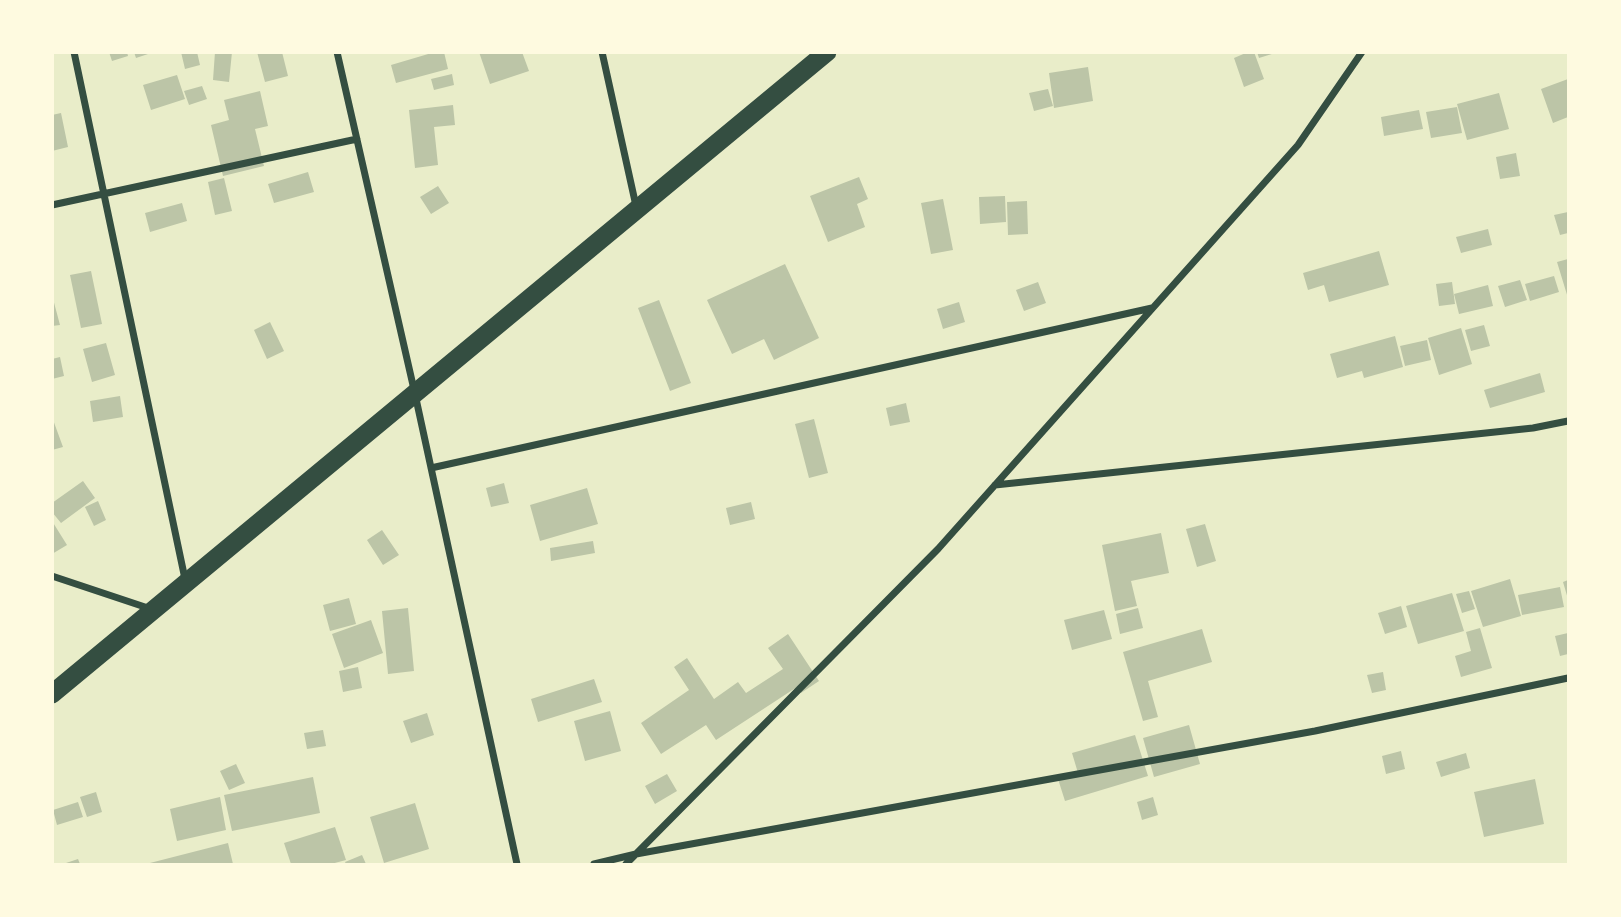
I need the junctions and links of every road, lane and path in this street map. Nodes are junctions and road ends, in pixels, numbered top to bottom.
1 (74, 52) edge
2 (337, 52) edge
3 (602, 52) edge
4 (827, 52) edge
5 (1362, 52) edge
6 (357, 139) junction
7 (104, 194) junction
8 (52, 205) edge
9 (637, 210) junction
10 (1153, 308) junction
11 (415, 394) junction
12 (1569, 421) edge
13 (431, 468) junction
14 (995, 485) junction
15 (52, 576) edge
16 (186, 584) junction
17 (154, 610) junction
18 (1569, 678) edge
19 (52, 694) edge
20 (636, 854) junction
21 (517, 864) edge
22 (594, 864) edge
23 (626, 864) edge

1 - 7 street
2 - 6 street
3 - 9 street
4 - 9 highway
5 - 10 street
6 - 7 street
6 - 11 street
7 - 8 street
7 - 16 street
9 - 11 highway
10 - 13 street
10 - 14 street
11 - 13 street
11 - 16 highway
12 - 14 street
13 - 21 street
14 - 20 street
15 - 17 street
16 - 17 highway
17 - 19 highway
18 - 20 street
20 - 22 street
20 - 23 street

